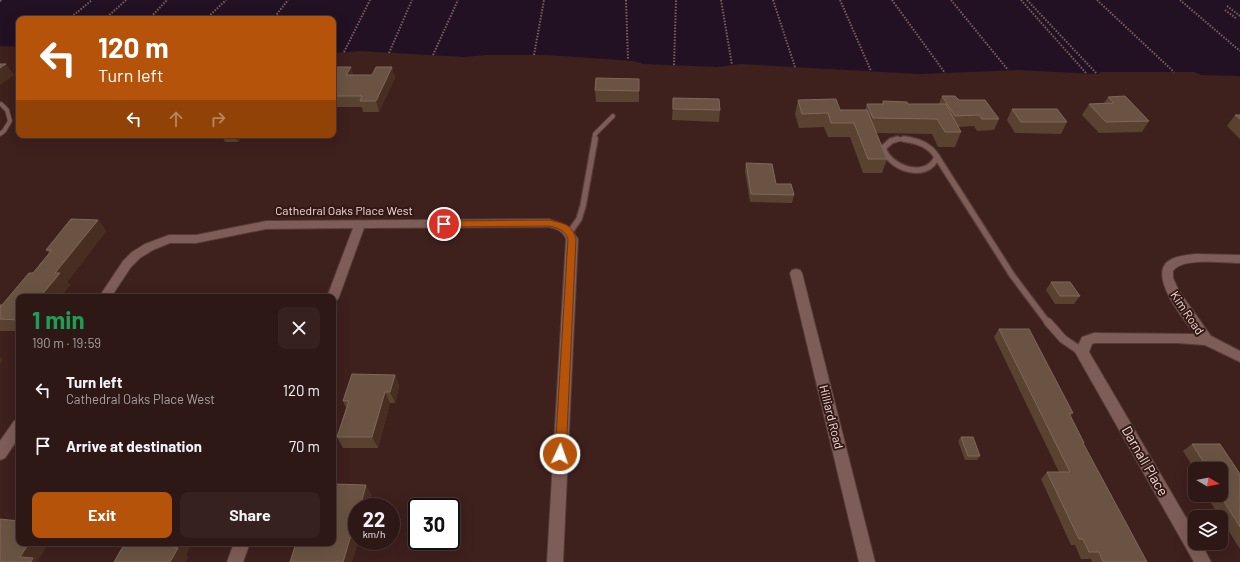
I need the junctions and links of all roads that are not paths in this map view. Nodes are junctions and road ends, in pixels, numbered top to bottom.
1 (1, 104) edge
2 (613, 116) dead end
3 (0, 134) edge
4 (937, 157) junction
5 (360, 225) junction
6 (570, 232) junction
7 (1240, 259) edge
8 (796, 273) dead end
9 (107, 294) edge
10 (334, 294) edge
11 (1206, 340) junction
12 (1084, 356) junction
13 (1240, 357) edge
14 (16, 429) edge
15 (0, 453) edge
16 (241, 546) edge
17 (235, 562) edge
18 (554, 562) edge
19 (867, 562) edge
20 (1203, 562) edge

1 - 3 lane
2 - 6 lane
4 - 4 lane
4 - 12 lane
5 - 6 street, Cathedral Oaks Place West
5 - 9 street, Cathedral Oaks Place West
5 - 10 street
6 - 18 street
7 - 11 street, Kim Road
8 - 19 street, Hilliard Road
11 - 12 street, Kim Road
11 - 13 street
12 - 20 street, Darnall Place
14 - 15 street
16 - 17 street

